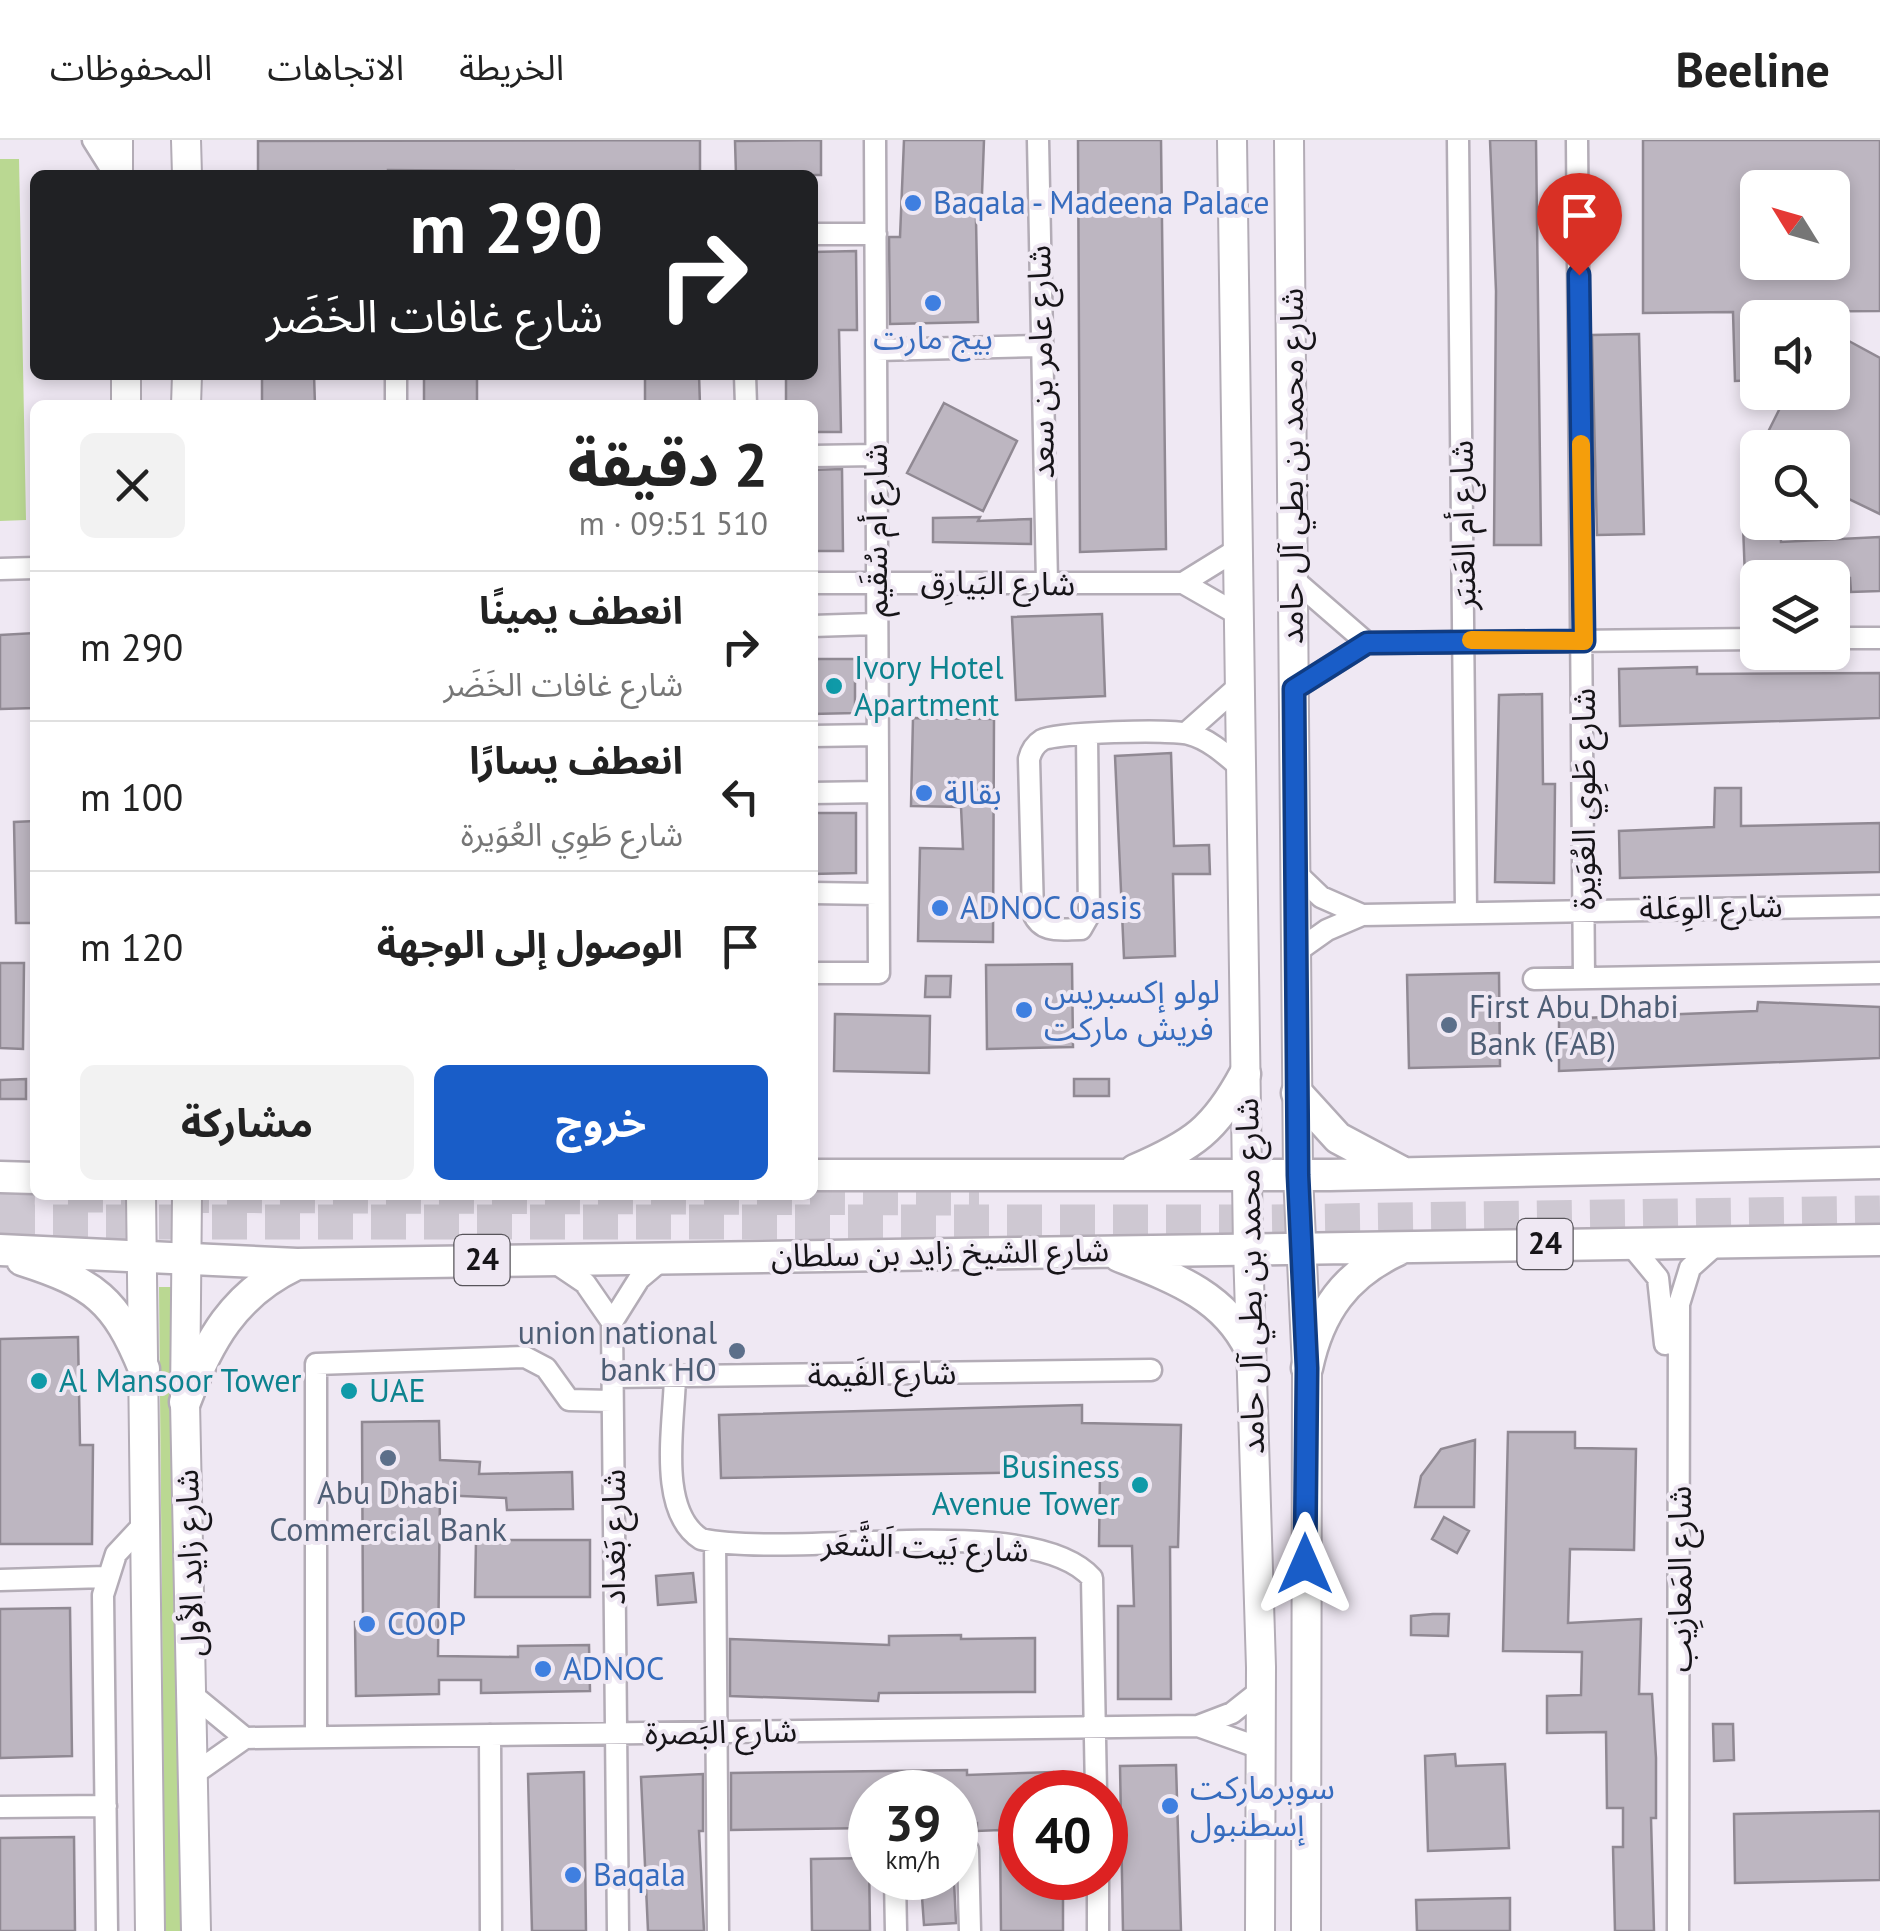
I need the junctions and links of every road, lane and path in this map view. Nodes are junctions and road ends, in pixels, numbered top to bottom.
1 (93, 140) edge
2 (118, 140) edge
3 (186, 140) edge
4 (875, 140) edge
5 (1038, 140) edge
6 (1232, 140) edge
7 (1289, 140) edge
8 (1458, 140) edge
9 (1578, 140) edge
10 (113, 170) edge
11 (116, 170) edge
12 (187, 170) edge
13 (818, 234) edge
14 (876, 234) junction
15 (1039, 346) junction
16 (877, 350) junction
17 (876, 455) junction
18 (818, 456) edge
19 (1238, 549) junction
20 (0, 568) edge
21 (30, 568) edge
22 (1292, 578) junction
23 (877, 582) junction
24 (1183, 582) junction
25 (818, 583) edge
26 (1048, 583) junction
27 (1239, 615) junction
28 (876, 624) junction
29 (818, 626) edge
30 (1850, 638) edge
31 (1880, 638) edge
32 (1740, 639) edge
33 (1464, 640) junction
34 (1584, 641) junction
35 (1367, 643) junction
36 (1240, 685) junction
37 (1294, 689) junction
38 (1186, 732) junction
39 (877, 735) junction
40 (1088, 735) junction
41 (818, 736) edge
42 (1241, 768) junction
43 (877, 792) junction
44 (818, 793) edge
45 (1296, 873) junction
46 (818, 894) edge
47 (877, 894) junction
48 (1880, 906) edge
49 (1584, 909) junction
50 (1466, 910) junction
51 (1362, 915) junction
52 (1296, 952) junction
53 (818, 973) edge
54 (1880, 973) edge
55 (1584, 978) junction
56 (1534, 980) dead end
57 (1246, 1074) junction
58 (1297, 1092) junction
59 (1880, 1163) edge
60 (1128, 1173) junction
61 (1407, 1174) junction
62 (818, 1175) edge
63 (1298, 1175) junction
64 (1247, 1176) junction
65 (0, 1178) edge
66 (30, 1178) edge
67 (141, 1200) edge
68 (187, 1200) edge
69 (1880, 1240) edge
70 (1719, 1242) junction
71 (1630, 1243) junction
72 (1409, 1245) junction
73 (1302, 1247) junction
74 (1248, 1248) junction
75 (0, 1252) edge
76 (1107, 1252) junction
77 (668, 1255) junction
78 (143, 1256) junction
79 (186, 1258) junction
80 (548, 1258) junction
81 (297, 1264) junction
82 (612, 1322) junction
83 (1250, 1348) junction
84 (1307, 1368) junction
85 (144, 1369) junction
86 (1151, 1370) dead end
87 (1666, 1376) dead end
88 (675, 1377) junction
89 (612, 1378) junction
90 (612, 1401) junction
91 (185, 1402) junction
92 (145, 1523) junction
93 (715, 1542) junction
94 (106, 1577) junction
95 (0, 1580) edge
96 (1261, 1690) junction
97 (194, 1696) junction
98 (1198, 1726) junction
99 (1095, 1728) junction
100 (715, 1732) junction
101 (615, 1733) junction
102 (490, 1734) junction
103 (316, 1737) junction
104 (245, 1738) junction
105 (1260, 1748) junction
106 (1096, 1770) edge
107 (194, 1774) junction
108 (106, 1806) junction
109 (0, 1807) edge
110 (895, 1900) edge
111 (969, 1900) edge
112 (1098, 1900) edge
113 (107, 1931) edge
114 (150, 1931) edge
115 (196, 1931) edge
116 (491, 1931) edge
117 (618, 1931) edge
118 (718, 1931) edge
119 (896, 1931) edge
120 (970, 1931) edge
121 (1098, 1931) edge
122 (1260, 1931) edge
123 (1306, 1931) edge
124 (1678, 1931) edge

1 - 10 street
2 - 11 street
3 - 12 street
4 - 14 street, شارع أم سُقَيم
5 - 15 street, شارع عامر بن سعد
6 - 19 street, شارع محمد بن بطي آل حامد
7 - 22 street, شارع محمد بن بطي آل حامد
8 - 33 street, شارع أم العَنبَر
9 - 34 street, شارع طَوِي العُوَيرة
13 - 14 street
14 - 16 street, شارع أم سُقَيم
15 - 16 street
15 - 26 street, شارع عامر بن سعد
16 - 17 street, شارع أم سُقَيم
17 - 18 street
17 - 23 street, شارع أم سُقَيم
19 - 24 street
19 - 27 street, شارع محمد بن بطي آل حامد
20 - 21 street
22 - 35 street
22 - 37 street, شارع محمد بن بطي آل حامد
23 - 25 street, شارع البَيارِق
23 - 26 street, شارع البَيارِق
23 - 28 street, شارع أم سُقَيم
24 - 26 street, شارع البَيارِق
24 - 27 street
27 - 36 street, شارع محمد بن بطي آل حامد
28 - 29 street
28 - 39 street, شارع أم سُقَيم
30 - 31 street
32 - 34 street
33 - 34 street
33 - 35 street
33 - 50 street, شارع أم العَنبَر
34 - 49 street, شارع طَوِي العُوَيرة
35 - 37 street
36 - 38 street
36 - 42 street, شارع محمد بن بطي آل حامد
37 - 45 street, شارع محمد بن بطي آل حامد
38 - 40 street
38 - 42 street
39 - 41 street
39 - 43 street, شارع أم سُقَيم
40 - 40 street
42 - 57 street, شارع محمد بن بطي آل حامد
43 - 44 street
43 - 47 street, شارع أم سُقَيم
45 - 51 street, شارع الوِعَلة
45 - 52 street, شارع محمد بن بطي آل حامد
46 - 47 street
47 - 53 street, شارع أم سُقَيم
48 - 49 street, شارع الوِعَلة
49 - 50 street, شارع الوِعَلة
49 - 55 street, شارع طَوِي العُوَيرة
50 - 51 street, شارع الوِعَلة
51 - 52 street, شارع الوِعَلة
52 - 58 street, شارع محمد بن بطي آل حامد
54 - 55 street
55 - 56 street
57 - 60 main road
57 - 64 street, شارع محمد بن بطي آل حامد
58 - 61 main road
58 - 63 street, شارع محمد بن بطي آل حامد
59 - 61 main road, 24
60 - 62 main road, 24
60 - 64 main road, 24
61 - 63 main road, 24
63 - 64 main road, 24
63 - 73 street, شارع محمد بن بطي آل حامد
64 - 74 street, شارع محمد بن بطي آل حامد
65 - 66 main road
67 - 78 street, شارع زايد الأول
68 - 79 street, شارع زايد الأول
69 - 70 main road, شارع الشيخ زايد بن سلطان / 24
70 - 71 main road, شارع الشيخ زايد بن سلطان / 24
70 - 124 street, شارع المَعازِيب
71 - 72 main road, شارع الشيخ زايد بن سلطان / 24
71 - 87 street
72 - 73 main road, شارع الشيخ زايد بن سلطان / 24
72 - 84 main road
73 - 74 main road, شارع الشيخ زايد بن سلطان / 24
73 - 84 street, شارع محمد بن بطي آل حامد
74 - 76 main road, شارع الشيخ زايد بن سلطان / 24
74 - 83 street, شارع محمد بن بطي آل حامد
75 - 78 main road, شارع الشيخ زايد بن سلطان / 24
75 - 85 main road
76 - 77 main road, شارع الشيخ زايد بن سلطان / 24
76 - 83 main road
77 - 80 main road, شارع الشيخ زايد بن سلطان / 24
77 - 82 street
78 - 79 main road, شارع الشيخ زايد بن سلطان / 24
78 - 85 street, شارع زايد الأول
79 - 81 main road, شارع الشيخ زايد بن سلطان / 24
79 - 91 street, شارع زايد الأول
80 - 81 main road, شارع الشيخ زايد بن سلطان / 24
80 - 82 street
81 - 91 main road
82 - 89 street, شارع بَغداد
83 - 96 street, شارع محمد بن بطي آل حامد
84 - 123 street, شارع محمد بن بطي آل حامد
85 - 92 street, شارع زايد الأول
86 - 88 street, شارع الفَيمة
88 - 89 street, شارع الفَيمة
88 - 93 street
89 - 90 street, شارع بَغداد
90 - 101 street, شارع بَغداد
90 - 103 street
91 - 97 street, شارع زايد الأول
92 - 94 street
92 - 114 street, شارع زايد الأول
93 - 99 street, شارع بَيت اَلشَّعَر
93 - 100 street
94 - 95 street
94 - 108 street
96 - 98 street, شارع البَصرة
96 - 105 street, شارع محمد بن بطي آل حامد
97 - 104 street
97 - 107 street, شارع زايد الأول
98 - 99 street, شارع البَصرة
98 - 105 street, شارع البَصرة
99 - 100 street, شارع البَصرة
99 - 106 street, شارع بَيت اَلشَّعَر
100 - 101 street, شارع البَصرة
100 - 118 street
101 - 102 street, شارع البَصرة
101 - 117 street, شارع بَغداد
102 - 103 street, شارع البَصرة
102 - 116 street
103 - 104 street, شارع البَصرة
104 - 107 street
105 - 122 street, شارع محمد بن بطي آل حامد
107 - 115 street, شارع زايد الأول
108 - 109 street
108 - 113 street
110 - 119 street
111 - 120 street
112 - 121 street

